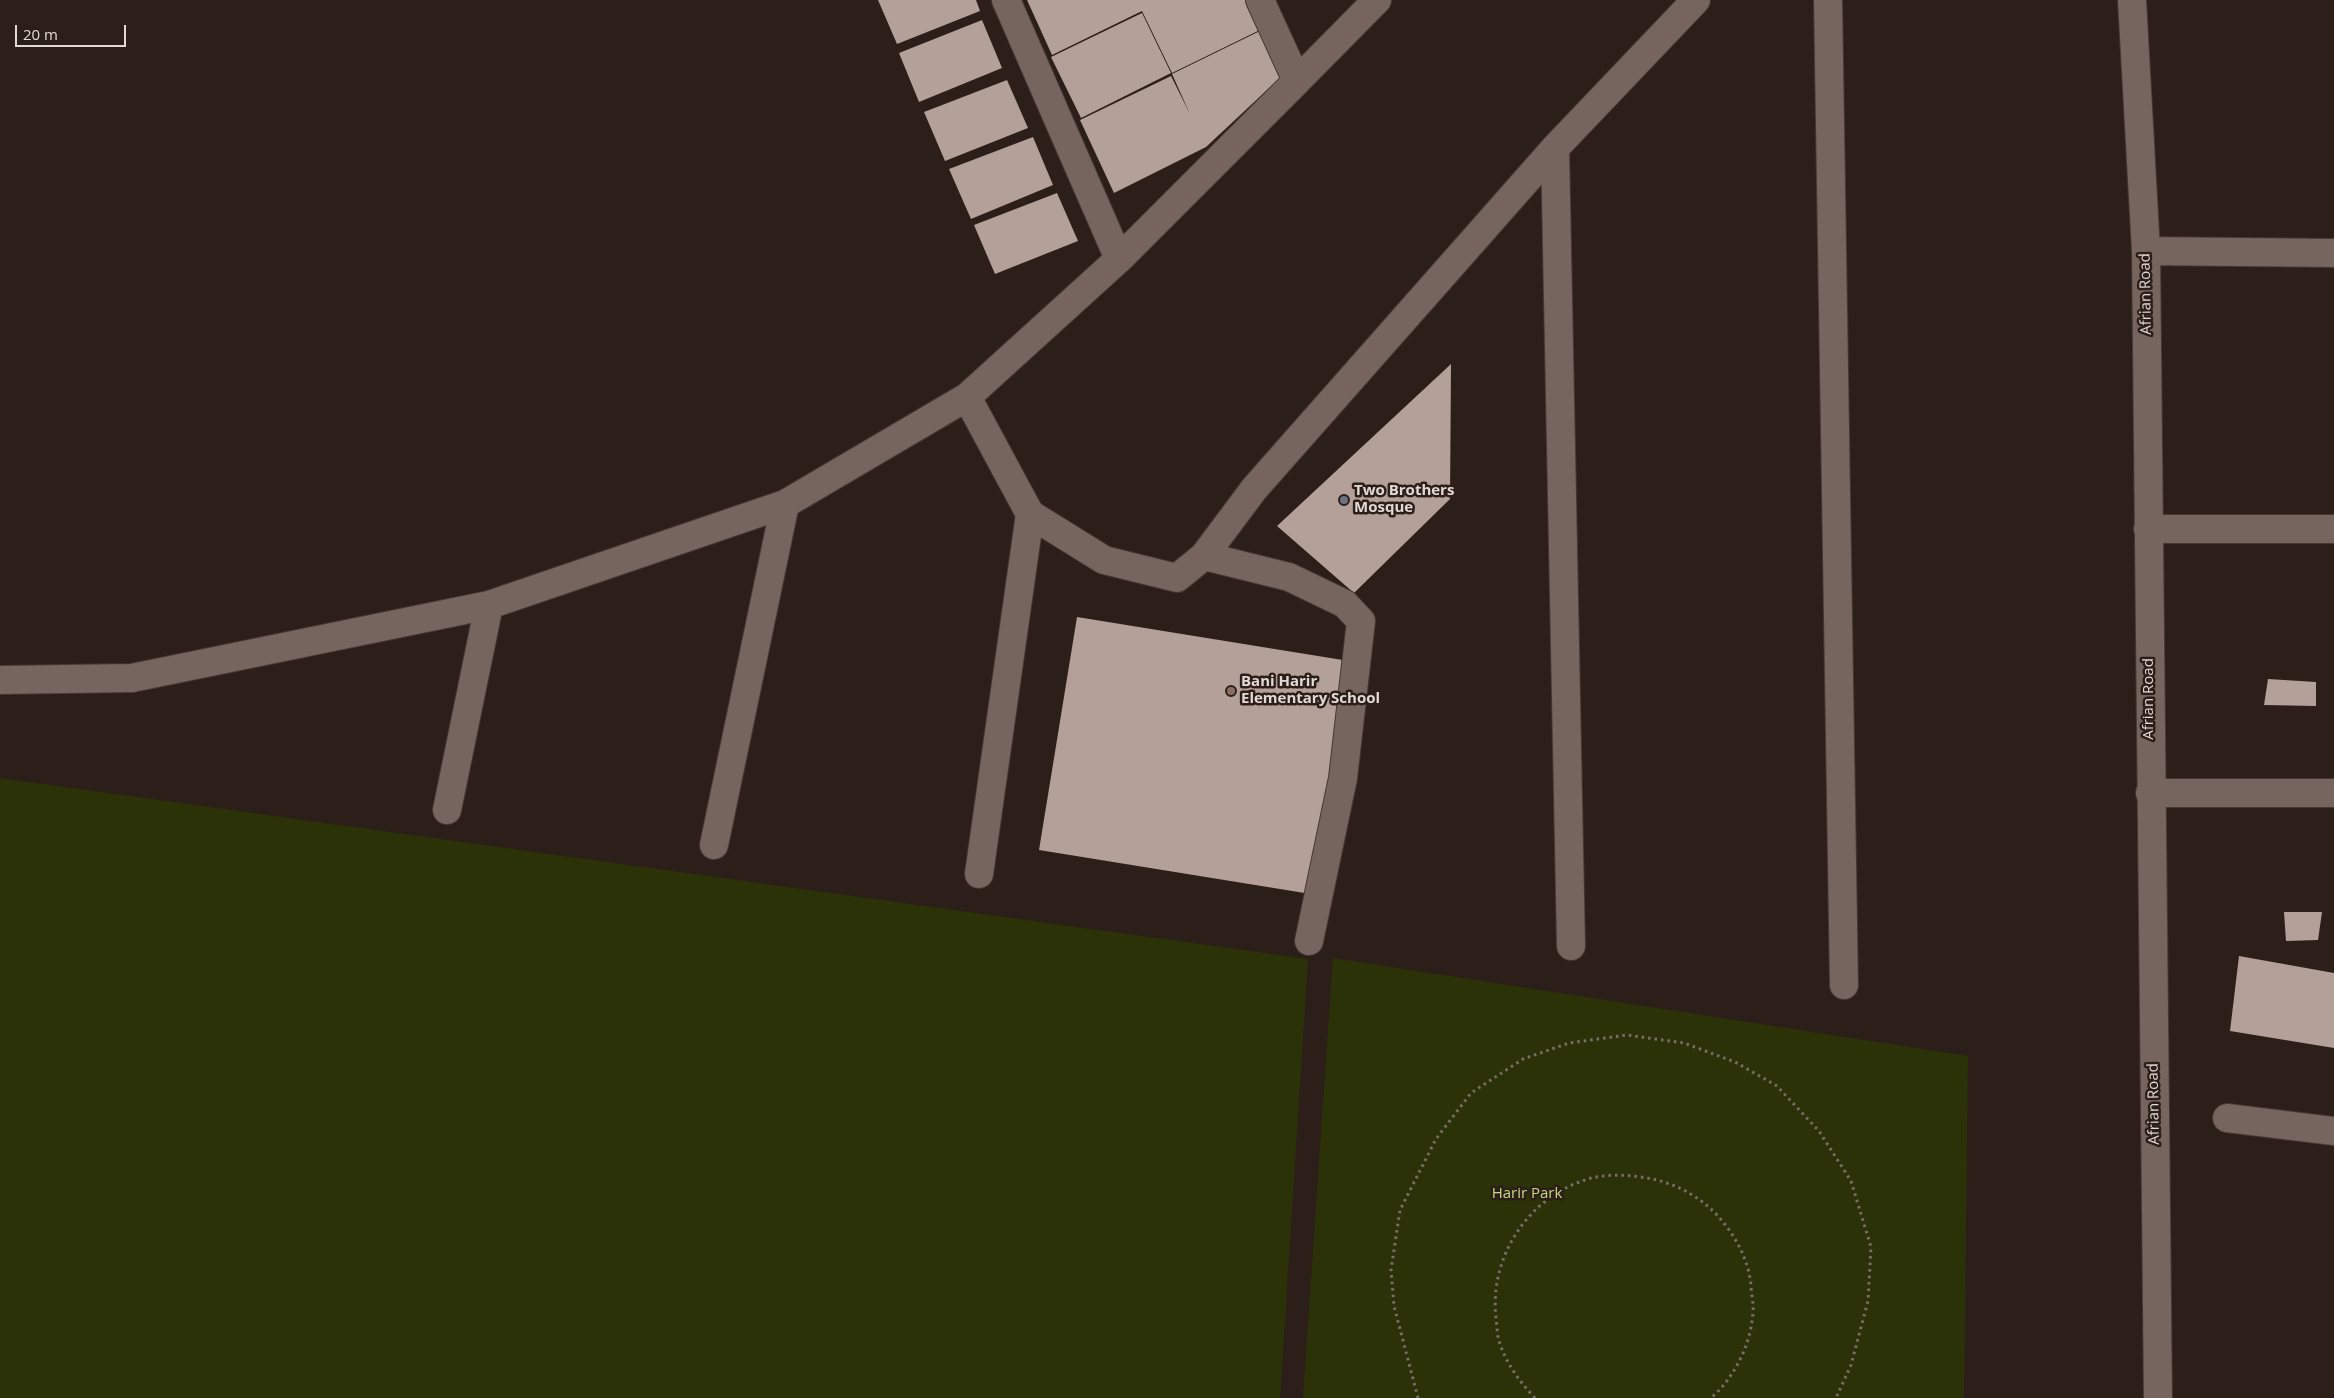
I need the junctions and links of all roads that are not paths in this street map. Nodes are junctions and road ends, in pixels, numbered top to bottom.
1 (1006, 0) edge
2 (1260, 0) edge
3 (1377, 0) edge
4 (1696, 0) edge
5 (1828, 0) edge
6 (2132, 0) edge
7 (1297, 81) junction
8 (1556, 148) junction
9 (2146, 251) junction
10 (2334, 253) edge
11 (1119, 259) junction
12 (967, 397) junction
13 (785, 504) junction
14 (1030, 514) junction
15 (2148, 529) junction
16 (2334, 529) edge
17 (1204, 556) junction
18 (489, 605) junction
19 (0, 680) edge
20 (2150, 793) junction
21 (2334, 793) edge
22 (447, 810) dead end
23 (714, 845) dead end
24 (979, 874) dead end
25 (1310, 941) dead end
26 (1571, 946) dead end
27 (1844, 985) dead end
28 (2227, 1118) dead end
29 (2334, 1131) edge
30 (2158, 1398) edge

1 - 11 street
2 - 7 street
3 - 7 street
4 - 8 street
5 - 27 street
6 - 9 street, Afrian Road
7 - 11 street
8 - 17 street
8 - 26 street
9 - 10 street
9 - 15 street, Afrian Road
11 - 12 street
12 - 13 street
12 - 14 street
13 - 18 street
13 - 23 street
14 - 17 street
14 - 24 street
15 - 16 street
15 - 20 street, Afrian Road
17 - 25 street
18 - 19 street
18 - 22 street
20 - 21 street
20 - 30 street, Afrian Road
28 - 29 street

